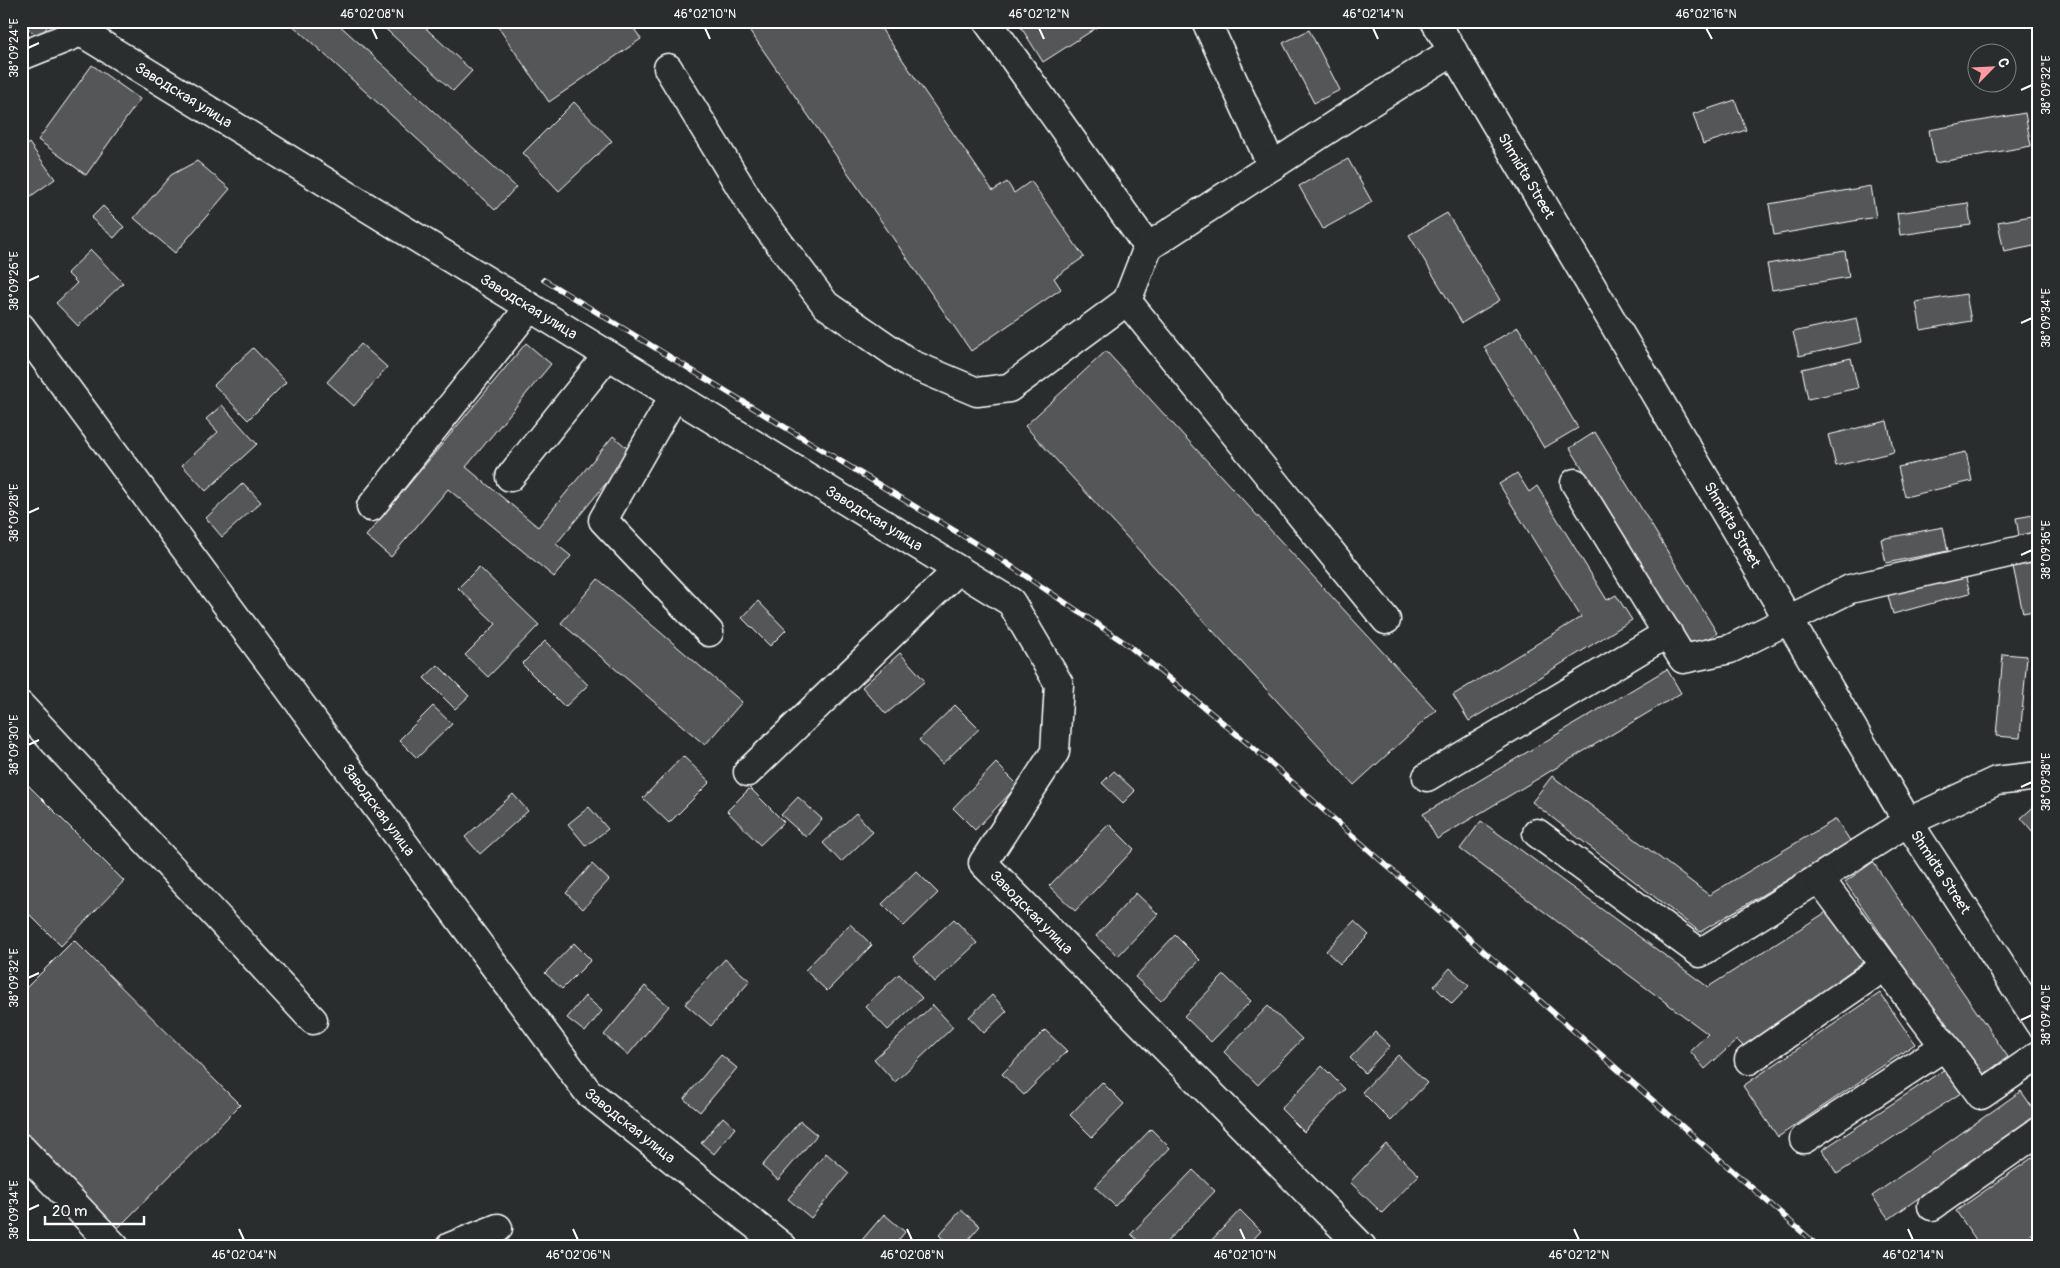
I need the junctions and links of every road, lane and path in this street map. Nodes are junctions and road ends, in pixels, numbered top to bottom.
1 (987, 21) edge
2 (1206, 21) edge
3 (1435, 21) edge
4 (1453, 50) junction
5 (21, 56) edge
6 (668, 68) dead end
7 (1272, 166) junction
8 (1148, 247) junction
9 (1127, 301) junction
10 (530, 307) junction
11 (21, 327) edge
12 (608, 355) junction
13 (674, 396) junction
14 (510, 477) dead end
15 (1575, 483) dead end
16 (371, 507) dead end
17 (2039, 546) edge
18 (958, 570) junction
19 (1788, 619) junction
20 (1386, 620) dead end
21 (709, 632) dead end
22 (1668, 633) junction
23 (21, 706) edge
24 (748, 772) dead end
25 (2039, 776) edge
26 (1427, 777) dead end
27 (1908, 822) junction
28 (1537, 833) dead end
29 (1819, 878) junction
30 (1885, 966) junction
31 (313, 1020) dead end
32 (2039, 1023) edge
33 (1945, 1046) junction
34 (2039, 1055) edge
35 (1749, 1060) dead end
36 (2039, 1131) edge
37 (1804, 1139) dead end
38 (21, 1148) edge
39 (1932, 1206) dead end
40 (498, 1228) dead end
41 (115, 1247) edge
42 (450, 1247) edge
43 (783, 1247) edge
44 (1362, 1247) edge

1 - 8 street
2 - 7 street
3 - 4 street, Shmidta Street
4 - 7 street
4 - 19 street, Shmidta Street
5 - 10 street, Заводская улица
6 - 9 street
7 - 8 street
8 - 9 street
9 - 20 street
10 - 12 street, Заводская улица
10 - 16 street
11 - 43 street, Заводская улица
12 - 13 street, Заводская улица
12 - 14 street
13 - 18 street, Заводская улица
13 - 21 street
15 - 22 street
17 - 19 street
18 - 24 street
18 - 44 street, Заводская улица
19 - 22 street
19 - 27 street, Shmidta Street
22 - 26 street
23 - 31 street
25 - 27 street
27 - 29 street
27 - 32 street, Shmidta Street
28 - 29 street
29 - 30 street
30 - 33 street
30 - 35 street
33 - 34 street
33 - 37 street
36 - 39 street
38 - 41 street
40 - 42 street

